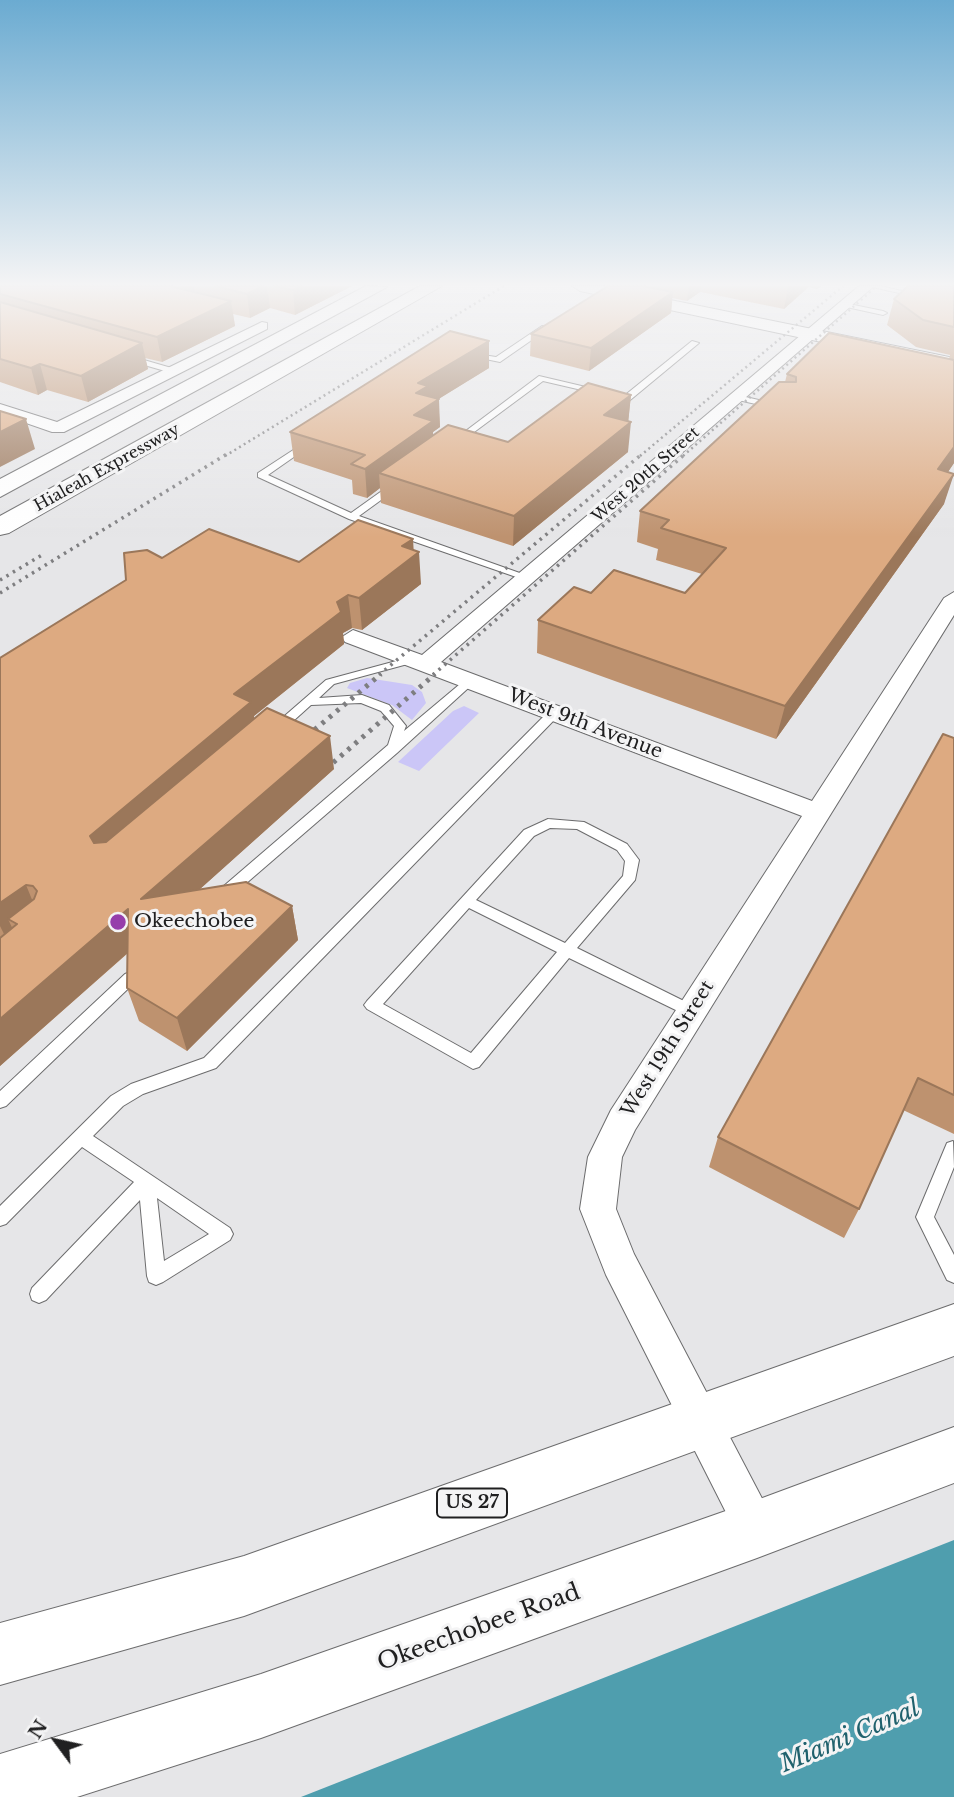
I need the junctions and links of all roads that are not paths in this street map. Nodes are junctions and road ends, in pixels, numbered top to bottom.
1 (168, 370) edge
2 (223, 370) edge
3 (282, 370) edge
4 (662, 370) edge
5 (769, 370) edge
6 (172, 371) joint
7 (737, 397) junction
8 (0, 409) edge
9 (785, 409) edge
10 (317, 439) edge
11 (441, 452) edge
12 (408, 476) edge
13 (0, 489) edge
14 (352, 517) junction
15 (0, 527) edge
16 (526, 577) junction
17 (954, 598) edge
18 (353, 637) dead end
19 (418, 662) junction
20 (470, 681) junction
21 (308, 702) junction
22 (554, 713) junction
23 (267, 738) edge
24 (394, 750) junction
25 (816, 812) junction
26 (467, 901) junction
27 (207, 908) edge
28 (567, 950) junction
29 (130, 978) edge
30 (691, 1011) junction
31 (0, 1101) edge
32 (81, 1137) junction
33 (953, 1149) edge
34 (147, 1181) junction
35 (0, 1219) edge
36 (954, 1275) edge
37 (39, 1294) dead end
38 (954, 1329) edge
39 (700, 1420) junction
40 (954, 1455) edge
41 (757, 1530) junction
42 (0, 1654) edge
43 (0, 1788) edge

1 - 6 lane
2 - 13 main road, Hialeah Expressway
3 - 15 main road, Hialeah Expressway
4 - 11 lane
5 - 7 street, West 20th Street
6 - 8 street
7 - 9 lane
7 - 16 street, West 20th Street
10 - 14 lane
12 - 14 lane
14 - 16 lane
16 - 19 street, West 20th Street
17 - 25 street, West 19th Street
18 - 19 street, West 9th Avenue
19 - 20 street, West 9th Avenue
19 - 21 lane
20 - 22 street, West 9th Avenue
20 - 24 lane
21 - 23 lane
21 - 24 lane
22 - 25 street, West 9th Avenue
22 - 32 lane
24 - 27 lane
25 - 30 street, West 19th Street
26 - 28 lane
26 - 28 lane
26 - 28 lane
28 - 30 lane
29 - 31 lane
30 - 39 street, West 19th Street
32 - 34 lane
32 - 35 lane
33 - 36 lane
34 - 34 lane
34 - 37 lane
38 - 39 main road, US 27
39 - 41 street, West 19th Street
39 - 42 main road, US 27
40 - 41 main road, Okeechobee Road
41 - 43 main road, Okeechobee Road

